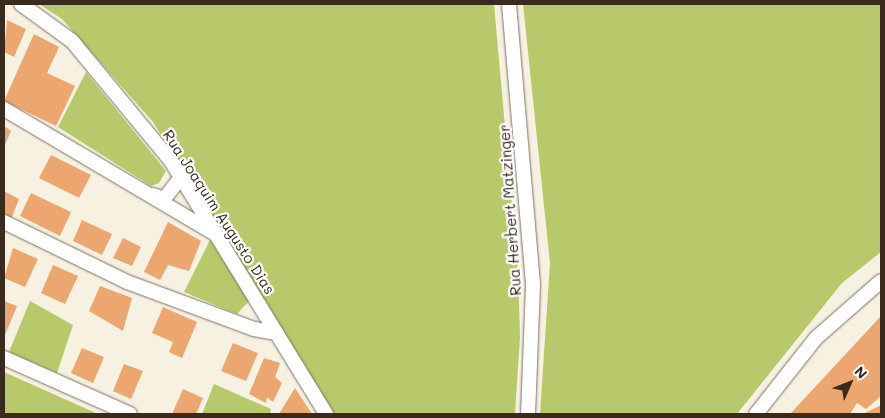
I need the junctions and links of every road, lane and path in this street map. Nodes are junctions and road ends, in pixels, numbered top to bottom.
1 (21, 4) edge
2 (510, 4) edge
3 (4, 109) edge
4 (181, 177) junction
5 (148, 193) junction
6 (4, 222) edge
7 (217, 235) junction
8 (881, 281) edge
9 (277, 333) junction
10 (4, 358) edge
11 (130, 414) edge
12 (326, 414) edge
13 (528, 414) edge
14 (756, 414) edge

1 - 4 street, Rua Joaquim Augusto Dias
2 - 13 street, Rua Herbert Matzinger
3 - 5 street
4 - 5 street
4 - 7 street, Rua Joaquim Augusto Dias
5 - 7 street
6 - 9 street
7 - 9 street, Rua Joaquim Augusto Dias
8 - 14 street
9 - 12 street, Rua Joaquim Augusto Dias
10 - 11 street

